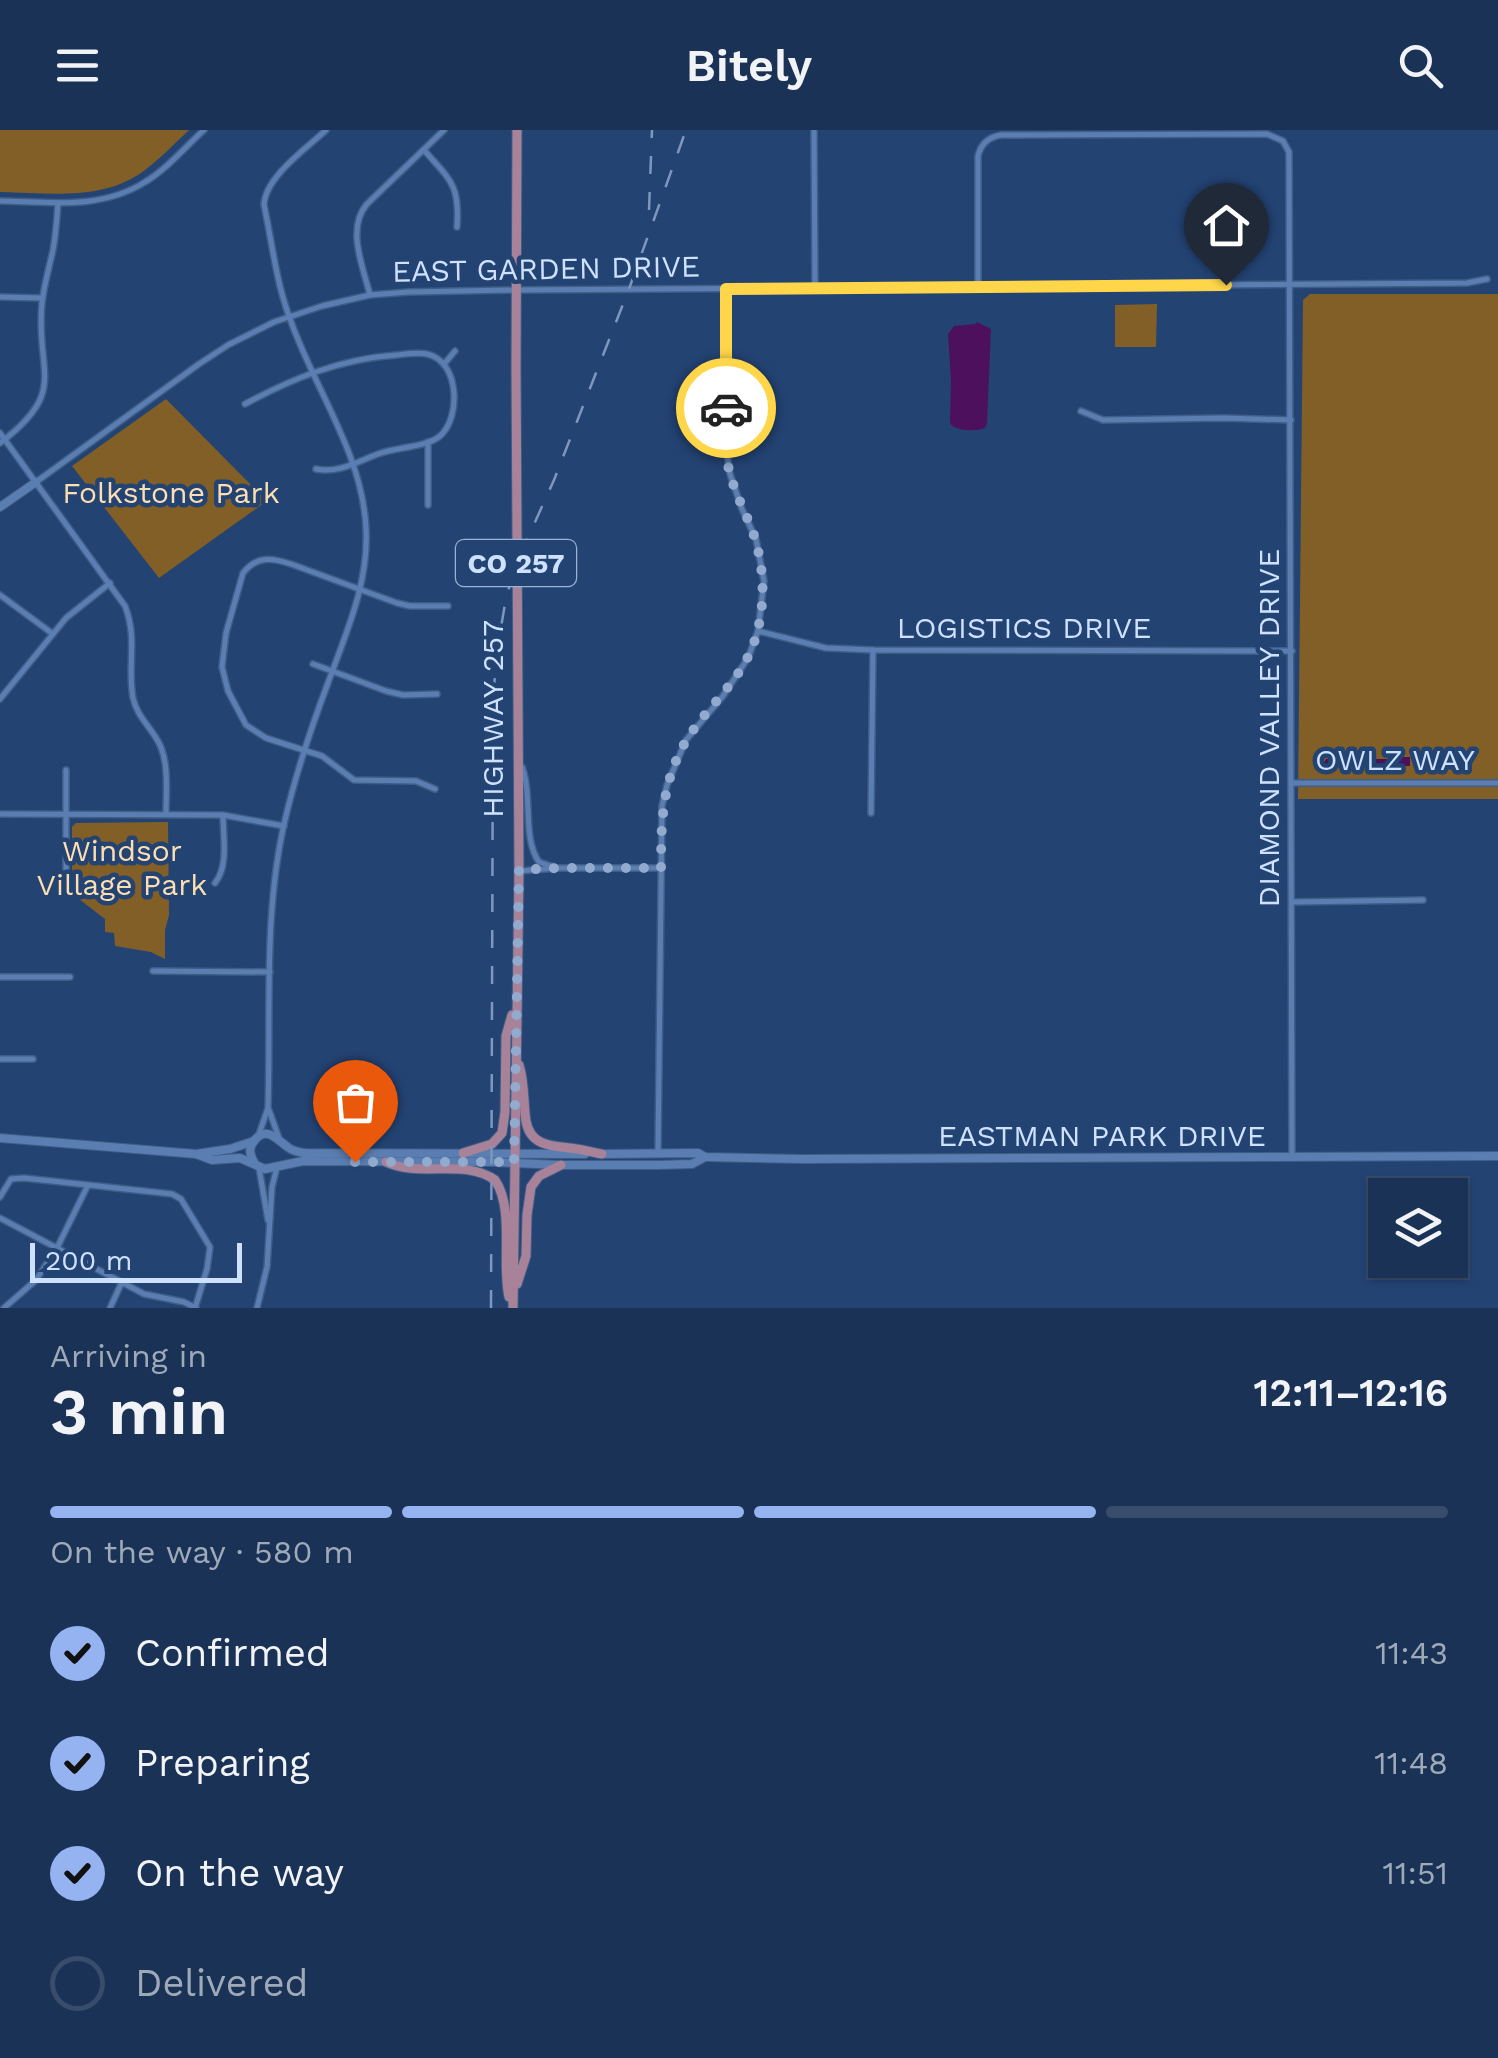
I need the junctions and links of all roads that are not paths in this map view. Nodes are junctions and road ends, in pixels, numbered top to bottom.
1 (204, 130) edge
2 (326, 130) edge
3 (444, 130) edge
4 (517, 130) edge
5 (814, 130) edge
6 (424, 150) junction
7 (0, 201) edge
8 (58, 203) junction
9 (457, 227) dead end
10 (1487, 280) dead end
11 (1291, 284) junction
12 (978, 286) junction
13 (815, 288) junction
14 (726, 289) junction
15 (516, 290) junction
16 (370, 296) junction
17 (0, 297) edge
18 (42, 298) junction
19 (289, 316) junction
20 (455, 351) dead end
21 (444, 363) junction
22 (312, 372) junction
23 (245, 404) dead end
24 (1082, 411) dead end
25 (1291, 420) junction
26 (2, 438) edge
27 (428, 442) junction
28 (352, 464) junction
29 (316, 470) dead end
30 (36, 482) junction
31 (428, 505) dead end
32 (0, 508) edge
33 (110, 583) junction
34 (360, 590) junction
35 (0, 595) edge
36 (448, 606) dead end
37 (758, 631) junction
38 (53, 634) junction
39 (873, 650) junction
40 (1292, 651) junction
41 (313, 664) dead end
42 (332, 671) junction
43 (437, 694) dead end
44 (0, 698) edge
45 (304, 750) junction
46 (518, 758) junction
47 (66, 770) dead end
48 (1292, 782) junction
49 (1498, 783) edge
50 (435, 790) dead end
51 (871, 813) dead end
52 (0, 814) edge
53 (66, 814) junction
54 (166, 814) junction
55 (224, 815) junction
56 (284, 826) junction
57 (557, 868) junction
58 (661, 868) junction
59 (519, 870) junction
60 (215, 883) dead end
61 (66, 894) dead end
62 (1423, 900) dead end
63 (1292, 902) junction
64 (153, 972) dead end
65 (270, 972) junction
66 (0, 977) edge
67 (70, 977) dead end
68 (516, 1002) junction
69 (516, 1055) junction
70 (0, 1059) edge
71 (32, 1059) dead end
72 (268, 1108) junction
73 (0, 1138) edge
74 (256, 1139) junction
75 (282, 1141) junction
76 (463, 1153) junction
77 (196, 1154) junction
78 (602, 1154) junction
79 (658, 1154) junction
80 (1498, 1156) edge
81 (514, 1158) junction
82 (705, 1158) junction
83 (1292, 1159) junction
84 (386, 1162) junction
85 (257, 1166) junction
86 (278, 1166) junction
87 (561, 1166) junction
88 (88, 1185) junction
89 (0, 1197) edge
90 (0, 1218) edge
91 (269, 1223) junction
92 (57, 1248) junction
93 (122, 1282) junction
94 (513, 1296) junction
95 (4, 1308) edge
96 (110, 1308) edge
97 (195, 1308) edge
98 (258, 1308) edge
99 (512, 1308) edge

1 - 8 street
2 - 19 street
3 - 6 street
4 - 15 main road, HIGHWAY 257 / CO 257
5 - 13 street
6 - 9 street
6 - 16 street
7 - 8 street
8 - 18 street
10 - 11 street, EAST GARDEN DRIVE
11 - 12 street, EAST GARDEN DRIVE
11 - 12 street
11 - 25 street, DIAMOND VALLEY DRIVE
12 - 13 street, EAST GARDEN DRIVE
13 - 14 street, EAST GARDEN DRIVE
14 - 15 street, EAST GARDEN DRIVE
14 - 37 street
15 - 16 street, EAST GARDEN DRIVE
15 - 46 main road, HIGHWAY 257 / CO 257
16 - 19 street, EAST GARDEN DRIVE
17 - 18 street
18 - 26 street
19 - 22 street
19 - 30 street, EAST GARDEN DRIVE
20 - 21 street
21 - 22 street
21 - 27 street
22 - 23 street
22 - 28 street
24 - 25 street
25 - 40 street, DIAMOND VALLEY DRIVE
26 - 30 street
27 - 28 street
27 - 31 street
28 - 29 street
28 - 34 street
30 - 32 street
30 - 33 street
33 - 38 street
33 - 54 street
34 - 36 street
34 - 42 street
34 - 45 street
35 - 38 street
37 - 39 street, LOGISTICS DRIVE
37 - 58 street
38 - 44 street
39 - 40 street, LOGISTICS DRIVE
39 - 51 street
40 - 48 street, DIAMOND VALLEY DRIVE
41 - 42 street
42 - 43 street
42 - 45 street
45 - 50 street
45 - 56 street
46 - 57 street
46 - 59 main road, HIGHWAY 257 / CO 257
47 - 53 street
48 - 49 street, OWLZ WAY
48 - 63 street, DIAMOND VALLEY DRIVE
52 - 53 street
53 - 54 street
53 - 61 street
54 - 55 street
55 - 56 street
55 - 60 street
56 - 65 street
57 - 58 street
57 - 59 street
58 - 79 street
59 - 68 main road, HIGHWAY 257 / CO 257
62 - 63 street
63 - 83 street, DIAMOND VALLEY DRIVE
64 - 65 street
65 - 72 street
66 - 67 street
68 - 69 main road, HIGHWAY 257 / CO 257
68 - 76 main road
69 - 78 main road
69 - 81 main road, HIGHWAY 257 / CO 257
70 - 71 street
72 - 74 street
72 - 75 street
73 - 77 street
74 - 75 street
74 - 77 street
74 - 85 street
75 - 76 street, EASTMAN PARK DRIVE
75 - 86 street
76 - 81 street, EASTMAN PARK DRIVE
77 - 85 street
78 - 79 street, EASTMAN PARK DRIVE
78 - 81 street, EASTMAN PARK DRIVE
79 - 82 street, EASTMAN PARK DRIVE
80 - 83 street, EASTMAN PARK DRIVE
81 - 84 street, EASTMAN PARK DRIVE
81 - 87 street, EASTMAN PARK DRIVE
81 - 94 main road, HIGHWAY 257 / CO 257
82 - 83 street, EASTMAN PARK DRIVE
82 - 87 street, EASTMAN PARK DRIVE
84 - 86 street, EASTMAN PARK DRIVE
84 - 99 main road
85 - 86 street
85 - 91 street
86 - 91 street
87 - 94 main road
88 - 89 street
88 - 92 street
88 - 97 street
90 - 92 street
91 - 98 street
92 - 93 street
92 - 95 street
93 - 96 street
93 - 97 street
94 - 99 main road, HIGHWAY 257 / CO 257

